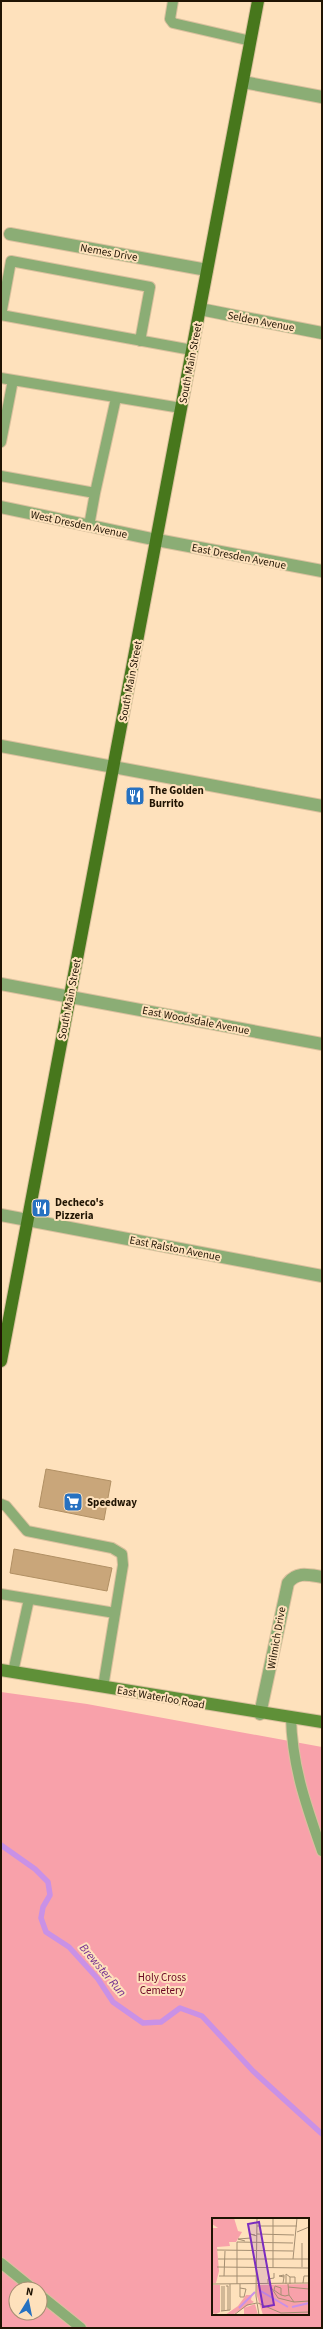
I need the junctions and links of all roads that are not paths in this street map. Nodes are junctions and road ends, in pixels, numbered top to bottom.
1 (173, 1) edge
2 (258, 1) edge
3 (251, 41) junction
4 (243, 82) junction
5 (322, 97) edge
6 (10, 234) dead end
7 (207, 270) junction
8 (200, 309) junction
9 (322, 332) edge
10 (140, 341) junction
11 (192, 350) junction
12 (1, 378) edge
13 (13, 380) junction
14 (116, 398) junction
15 (181, 408) junction
16 (1, 442) edge
17 (1, 476) edge
18 (95, 493) junction
19 (1, 507) edge
20 (89, 526) junction
21 (157, 540) junction
22 (322, 571) edge
23 (1, 746) edge
24 (114, 767) junction
25 (322, 806) edge
26 (1, 984) edge
27 (70, 996) junction
28 (322, 1044) edge
29 (1, 1215) edge
30 (27, 1220) junction
31 (322, 1276) edge
32 (1, 1361) edge
33 (1, 1504) edge
34 (322, 1577) edge
35 (1, 1594) edge
36 (29, 1599) junction
37 (115, 1613) junction
38 (1, 1670) edge
39 (13, 1672) junction
40 (103, 1687) junction
41 (260, 1714) junction
42 (291, 1717) junction
43 (322, 1722) edge
44 (322, 1850) edge
45 (1, 2263) edge
46 (23, 2281) edge
47 (48, 2301) edge
48 (81, 2328) edge

1 - 3 lane
2 - 3 main road, South Main Street
3 - 4 main road, South Main Street
4 - 5 street
4 - 7 main road, South Main Street
6 - 7 street, Nemes Drive
7 - 8 main road, South Main Street
8 - 9 street, Selden Avenue
8 - 11 main road, South Main Street
10 - 10 lane
10 - 11 lane
11 - 15 main road, South Main Street
12 - 13 lane
13 - 14 lane
13 - 16 lane
14 - 15 lane
14 - 18 lane
15 - 21 main road, South Main Street
17 - 18 lane
18 - 20 lane
19 - 20 street, West Dresden Avenue
20 - 21 street, West Dresden Avenue
21 - 22 street, East Dresden Avenue
21 - 24 main road, South Main Street
23 - 24 street
24 - 25 street
24 - 27 main road, South Main Street
26 - 27 street, East Woodsdale Avenue
27 - 28 street, East Woodsdale Avenue
27 - 30 main road, South Main Street
29 - 30 street, East Ralston Avenue
30 - 31 street, East Ralston Avenue
30 - 32 main road, South Main Street
33 - 37 lane
34 - 41 street, Wilmich Drive
35 - 36 lane
36 - 37 lane
36 - 39 lane
37 - 40 lane
38 - 39 main road, East Waterloo Road
39 - 40 main road, East Waterloo Road
40 - 41 main road, East Waterloo Road
41 - 42 main road, East Waterloo Road
42 - 43 main road, East Waterloo Road
42 - 44 lane
45 - 46 lane
47 - 48 lane

